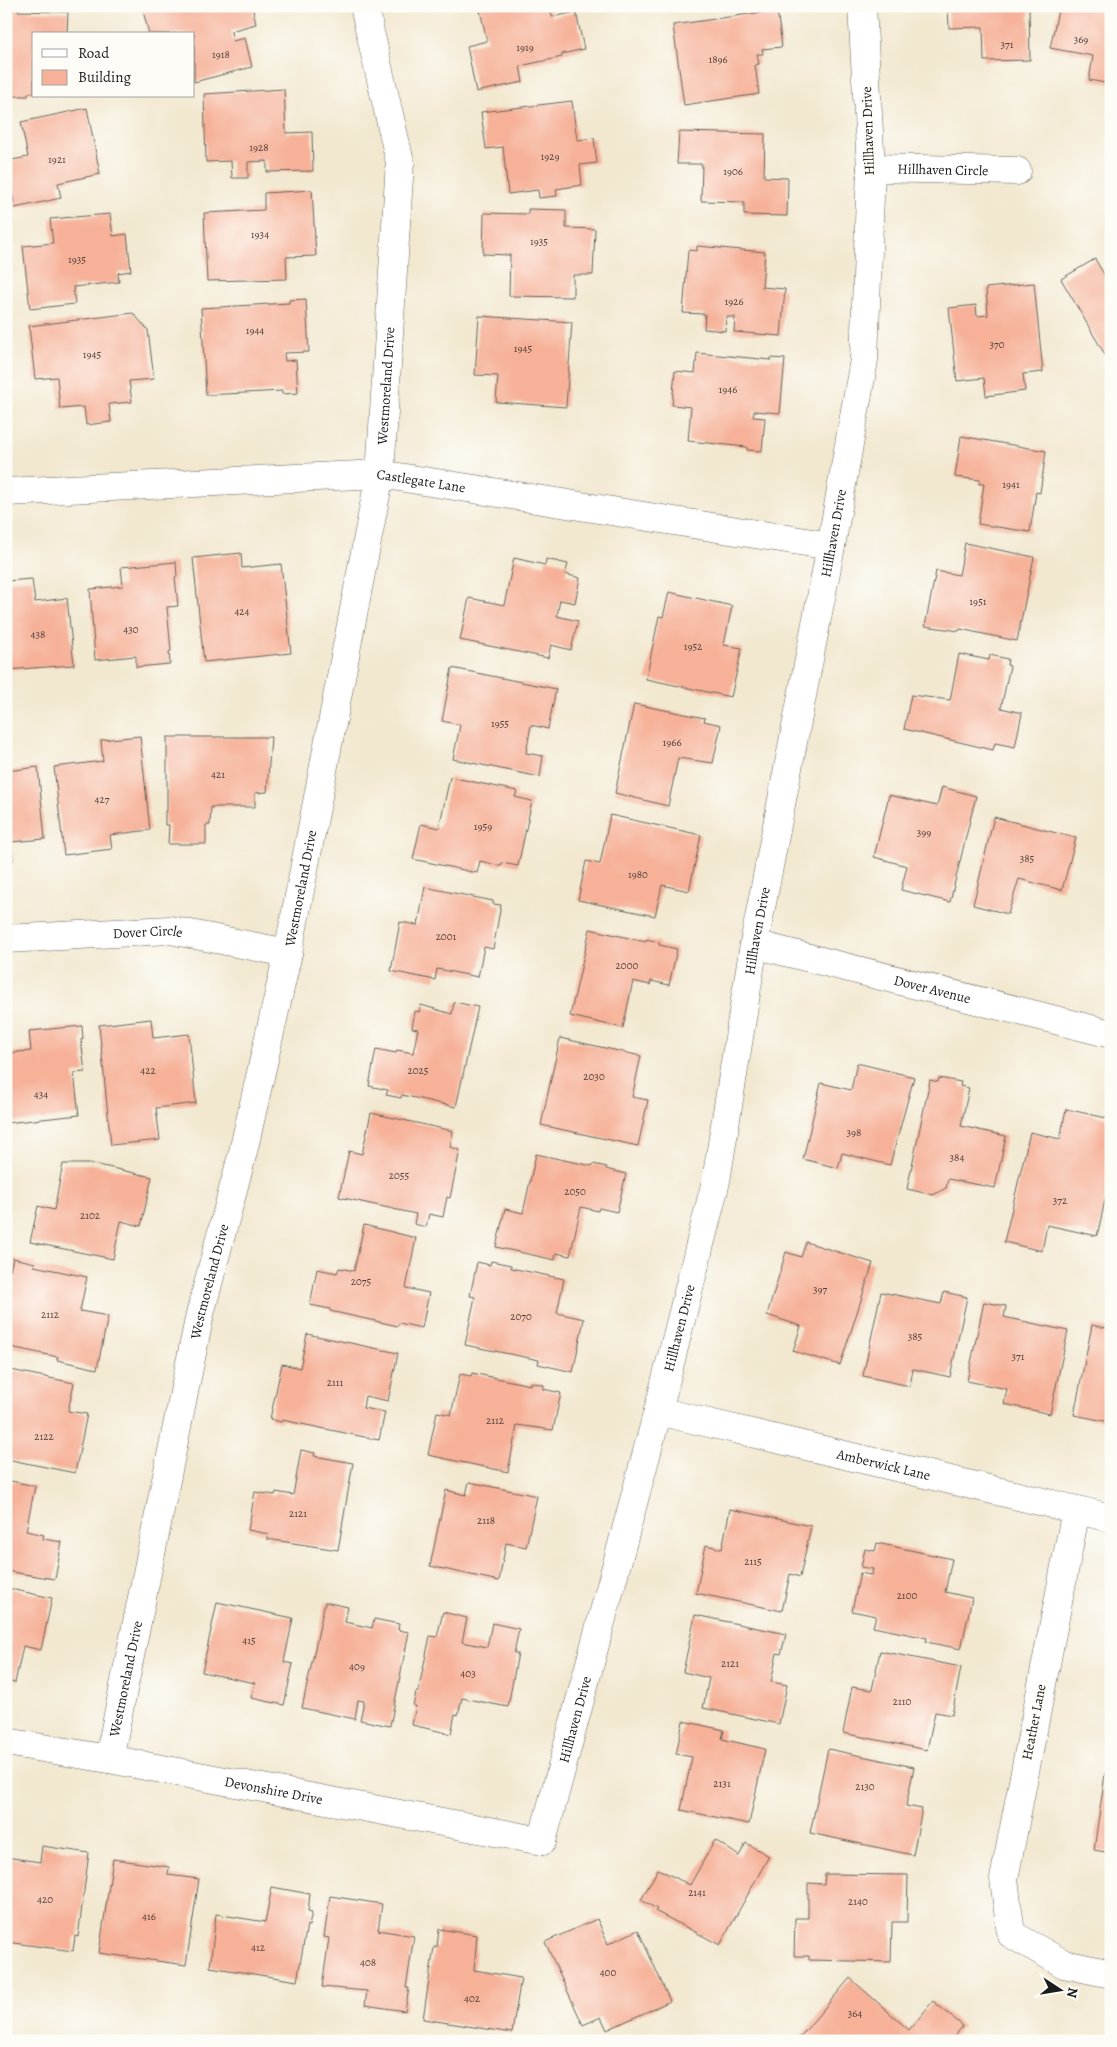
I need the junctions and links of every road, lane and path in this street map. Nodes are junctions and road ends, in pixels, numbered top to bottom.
1 (364, 6) edge
2 (862, 6) edge
3 (871, 168) junction
4 (1017, 171) dead end
5 (380, 474) junction
6 (6, 492) edge
7 (831, 546) junction
8 (6, 939) edge
9 (754, 944) junction
10 (288, 953) junction
11 (1111, 1034) edge
12 (658, 1411) junction
13 (1076, 1510) junction
14 (1111, 1518) edge
15 (6, 1742) edge
16 (109, 1759) junction
17 (542, 1841) joint
18 (1111, 1974) edge

1 - 5 street, Westmoreland Drive
2 - 3 street, Hillhaven Drive
3 - 4 street, Hillhaven Circle
3 - 7 street, Hillhaven Drive
5 - 6 street, Castlegate Lane
5 - 7 street, Castlegate Lane
5 - 10 street, Westmoreland Drive
7 - 9 street, Hillhaven Drive
8 - 10 street, Dover Circle
9 - 11 street, Dover Avenue
9 - 12 street, Hillhaven Drive
10 - 16 street, Westmoreland Drive
12 - 13 street, Amberwick Lane
12 - 17 street, Hillhaven Drive
13 - 14 street, Amberwick Lane
13 - 18 street, Heather Lane
15 - 16 street, Devonshire Drive
16 - 17 street, Devonshire Drive

